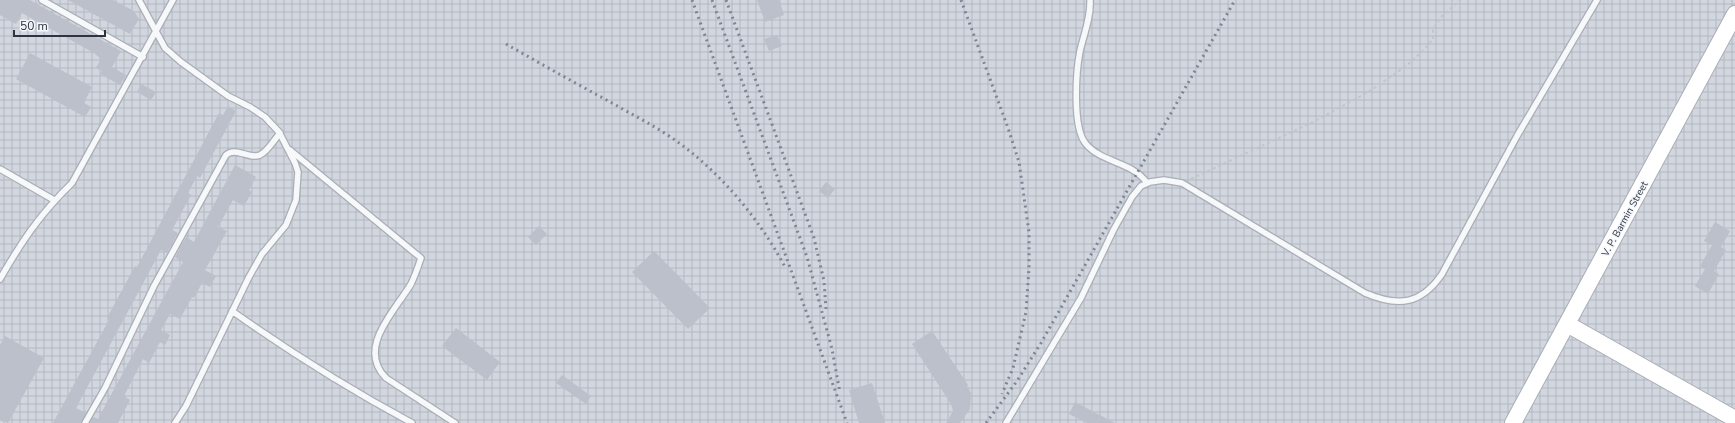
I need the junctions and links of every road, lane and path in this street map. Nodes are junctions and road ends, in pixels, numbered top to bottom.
1 (42, 0) edge
2 (138, 0) edge
3 (173, 0) edge
4 (1090, 0) edge
5 (1460, 0) edge
6 (1597, 0) edge
7 (1735, 14) edge
8 (156, 32) junction
9 (143, 57) junction
10 (280, 133) junction
11 (288, 148) junction
12 (0, 169) edge
13 (1147, 183) junction
14 (1182, 183) junction
15 (54, 200) junction
16 (0, 279) edge
17 (232, 311) junction
18 (1567, 324) junction
19 (1735, 419) edge
20 (85, 423) edge
21 (175, 423) edge
22 (412, 423) edge
23 (455, 423) edge
24 (1006, 423) edge
25 (1513, 423) edge

1 - 9 lane
2 - 8 lane
3 - 8 lane
4 - 13 lane
5 - 14 path
6 - 14 lane
7 - 18 street, V. P. Barmin Street
8 - 9 lane
8 - 10 lane
9 - 15 lane
10 - 11 lane
10 - 20 lane
11 - 17 lane
11 - 23 lane
12 - 15 lane
13 - 14 lane
13 - 24 lane
15 - 16 lane
17 - 21 lane
17 - 22 lane
18 - 19 street
18 - 25 street, V. P. Barmin Street

